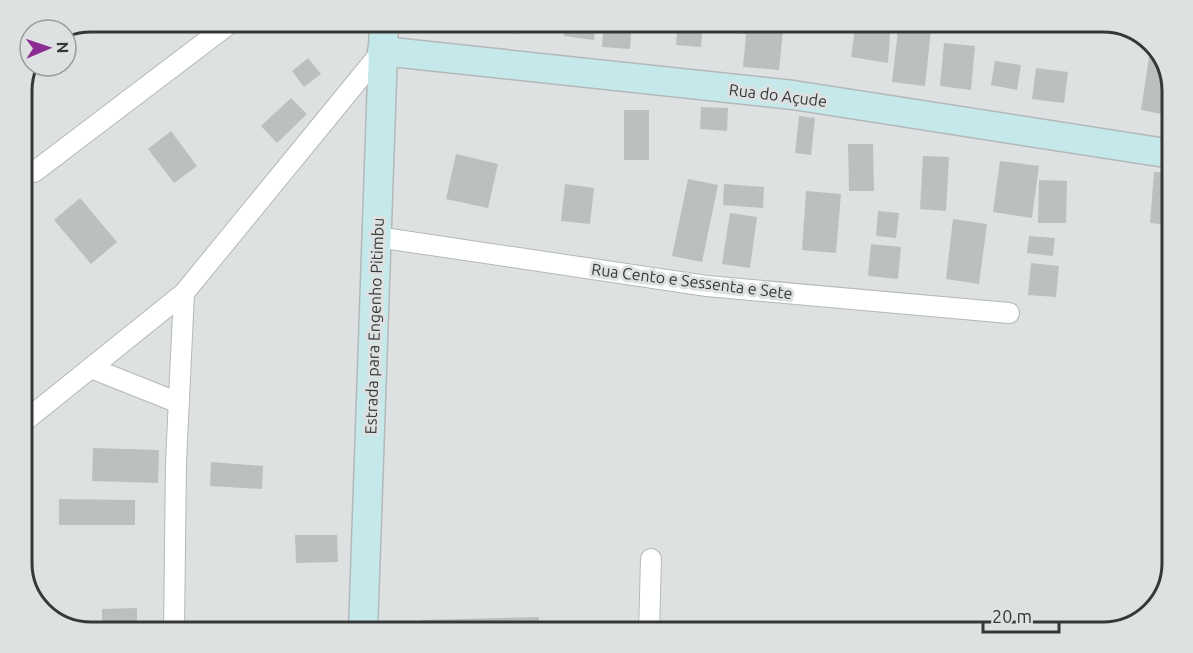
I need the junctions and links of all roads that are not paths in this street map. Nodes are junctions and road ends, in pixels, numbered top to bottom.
1 (219, 32) edge
2 (383, 32) edge
3 (382, 51) junction
4 (1161, 152) edge
5 (34, 172) dead end
6 (377, 237) junction
7 (184, 293) junction
8 (1009, 313) dead end
9 (91, 368) junction
10 (179, 403) junction
11 (32, 415) edge
12 (651, 559) dead end
13 (174, 622) edge
14 (363, 622) edge
15 (649, 622) edge

1 - 5 street
2 - 3 street, Estrada para Engenho Pitimbu
3 - 4 street, Rua do Açude
3 - 6 street, Estrada para Engenho Pitimbu
3 - 7 street
6 - 8 street, Rua Cento e Sessenta e Sete
6 - 14 street, Estrada para Engenho Pitimbu
7 - 9 street
7 - 10 street
9 - 10 street
9 - 11 street
10 - 13 street
12 - 15 street

